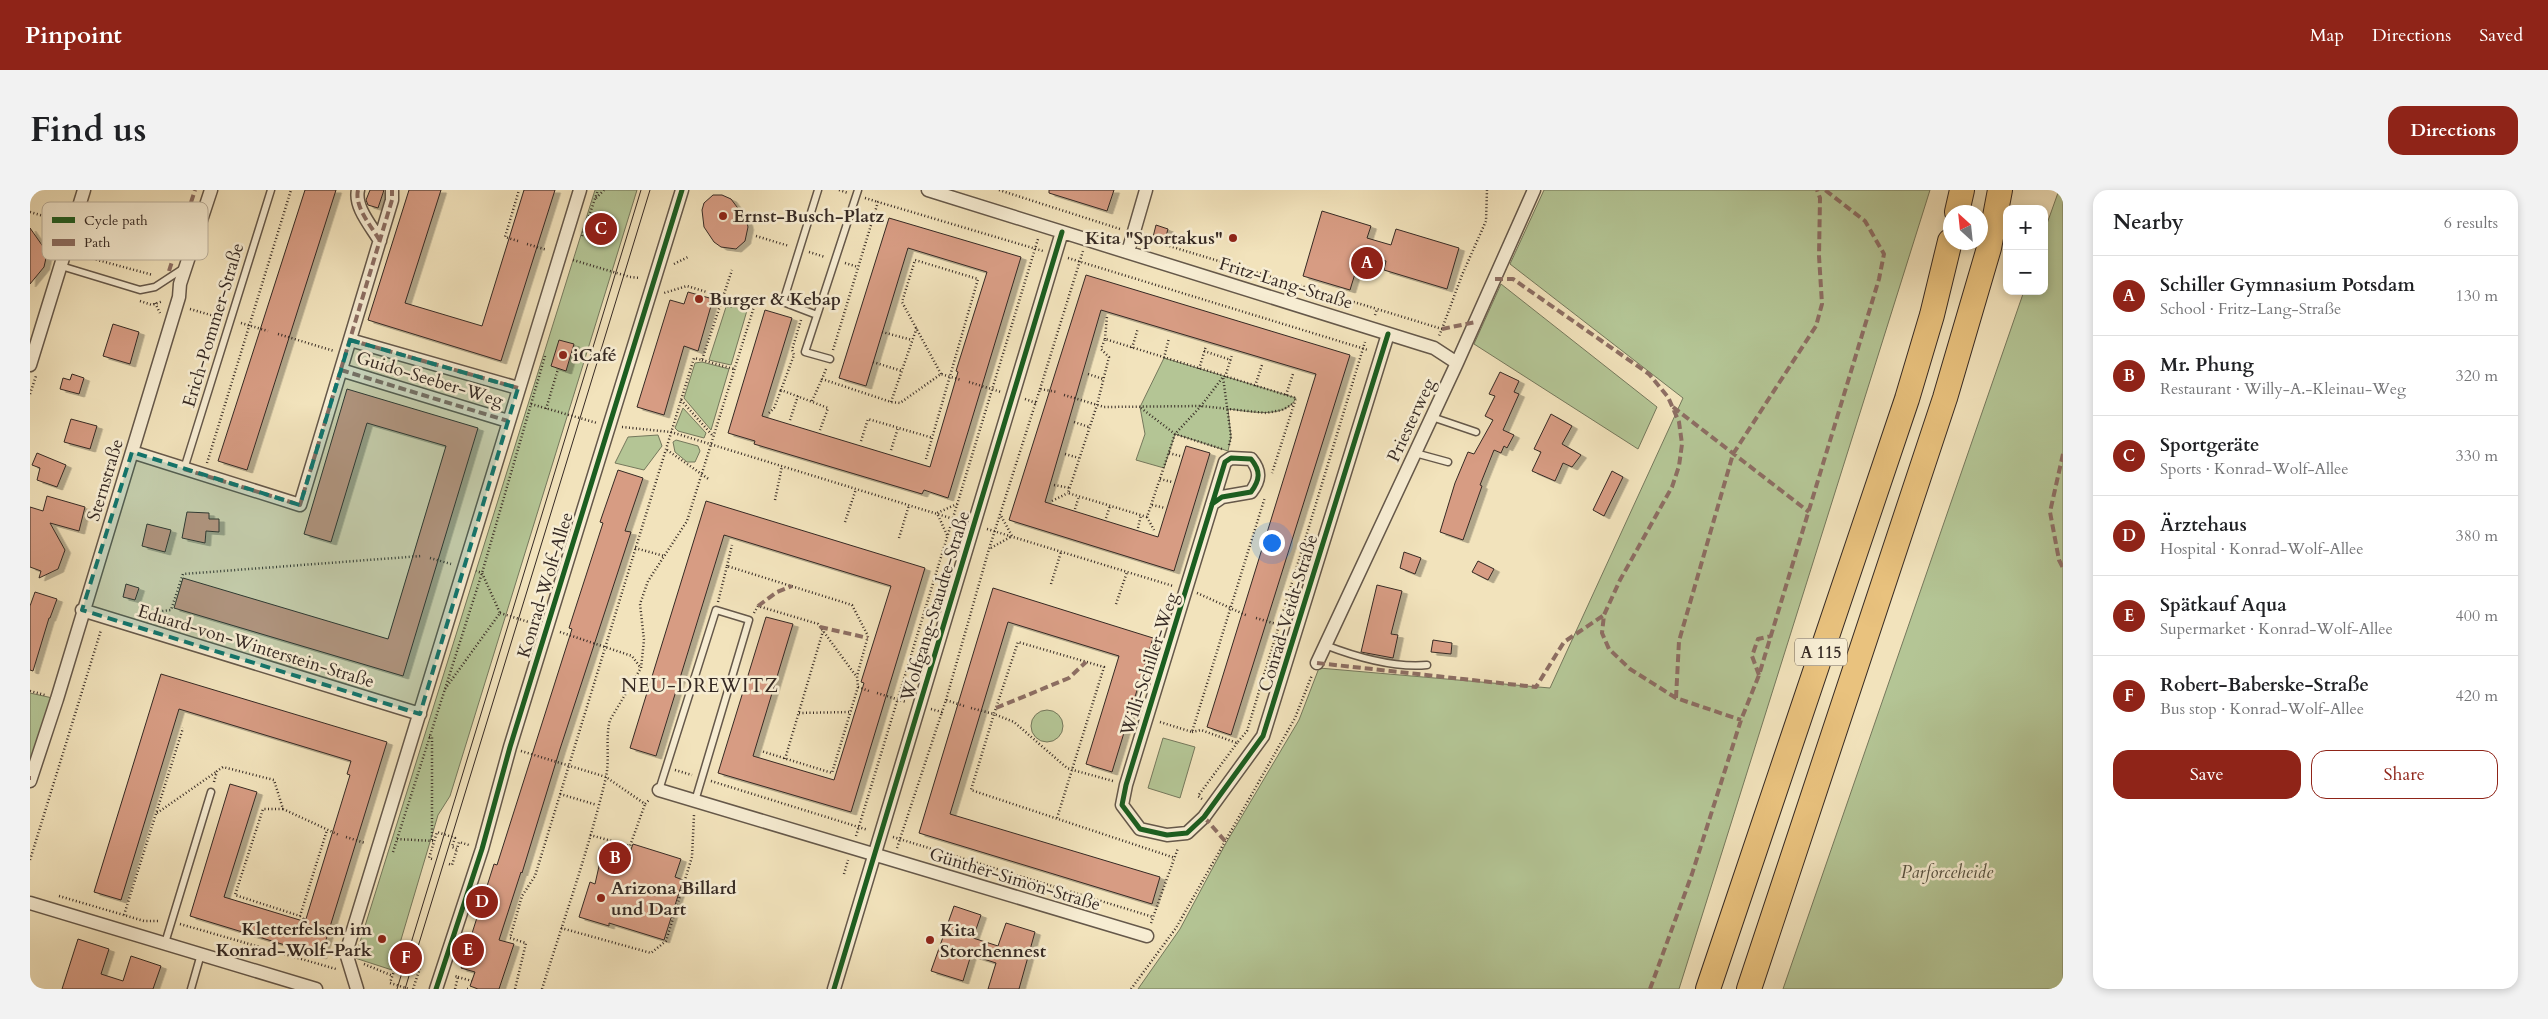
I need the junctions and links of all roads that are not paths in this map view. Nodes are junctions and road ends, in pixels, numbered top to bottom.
1 (84, 190) edge
2 (211, 190) edge
3 (270, 190) edge
4 (358, 190) edge
5 (392, 190) edge
6 (580, 190) edge
7 (682, 190) edge
8 (818, 190) edge
9 (858, 190) edge
10 (928, 190) edge
11 (1146, 190) edge
12 (1534, 190) edge
13 (1962, 190) edge
14 (2000, 190) edge
15 (80, 202) edge
16 (207, 202) edge
17 (1959, 205) edge
18 (1062, 232) junction
19 (380, 241) junction
20 (1948, 250) edge
21 (1128, 252) junction
22 (63, 260) edge
23 (188, 260) edge
24 (61, 266) junction
25 (186, 266) junction
26 (817, 315) junction
27 (1388, 334) junction
28 (350, 340) junction
29 (33, 350) edge
30 (830, 359) road end
31 (1457, 363) junction
32 (33, 370) edge
33 (341, 370) junction
34 (518, 388) junction
35 (1432, 417) junction
36 (508, 421) junction
37 (1476, 432) dead end
38 (132, 452) junction
39 (1415, 453) junction
40 (1448, 462) dead end
41 (184, 469) junction
42 (1212, 504) junction
43 (82, 610) junction
44 (1325, 645) junction
45 (1317, 663) road end
46 (1427, 665) dead end
47 (420, 714) junction
48 (30, 781) edge
49 (659, 790) joint
50 (210, 792) road end
51 (695, 801) junction
52 (1140, 829) joint
53 (874, 855) junction
54 (30, 903) edge
55 (1146, 936) road end
56 (165, 943) junction
57 (201, 954) junction
58 (191, 989) edge
59 (316, 989) edge
60 (357, 989) edge
61 (436, 989) edge
62 (834, 989) edge
63 (1708, 989) edge
64 (1748, 989) edge

1 - 15 street
2 - 16 street, Sternstraße
3 - 41 lane, Erich-Pommer-Straße
4 - 19 street
5 - 19 street, Guido-Seeber-Weg
6 - 34 street
7 - 61 street, Konrad-Wolf-Allee
8 - 26 lane
9 - 26 lane
10 - 18 street, Fritz-Lang-Straße
11 - 21 street
12 - 31 street, Priesterweg
13 - 17 highway
14 - 64 highway, A 115
18 - 21 street, Fritz-Lang-Straße
18 - 53 street, Wolfgang-Staudte-Straße
19 - 28 street, Guido-Seeber-Weg
20 - 63 highway, A 115
21 - 27 street, Fritz-Lang-Straße
22 - 24 street
23 - 25 street, Sternstraße
24 - 25 lane
24 - 29 street
25 - 38 street, Sternstraße
26 - 30 lane
27 - 31 street, Fritz-Lang-Straße
27 - 52 street, Conrad-Veidt-Straße
28 - 33 street, Guido-Seeber-Weg
28 - 34 street, Guido-Seeber-Weg
29 - 32 street
31 - 35 street, Priesterweg
33 - 36 street, Guido-Seeber-Weg
33 - 41 street, Guido-Seeber-Weg
34 - 36 street
35 - 37 lane
35 - 39 street, Priesterweg
36 - 47 street
38 - 41 street, Guido-Seeber-Weg
38 - 43 street, Sternstraße
39 - 40 lane
39 - 44 street, Priesterweg
42 - 42 street, Willi-Schiller-Weg
42 - 52 street, Willi-Schiller-Weg
43 - 47 street, Eduard-von-Winterstein-Straße
43 - 48 street, Sternstraße
44 - 45 street, Priesterweg
44 - 46 lane
47 - 60 street
49 - 51 street, Günther-Simon-Straße
49 - 51 lane
50 - 56 lane
51 - 53 street, Günther-Simon-Straße
53 - 55 street, Günther-Simon-Straße
53 - 62 street, Wolfgang-Staudte-Straße
54 - 56 street
56 - 57 street
57 - 58 lane
57 - 59 street

